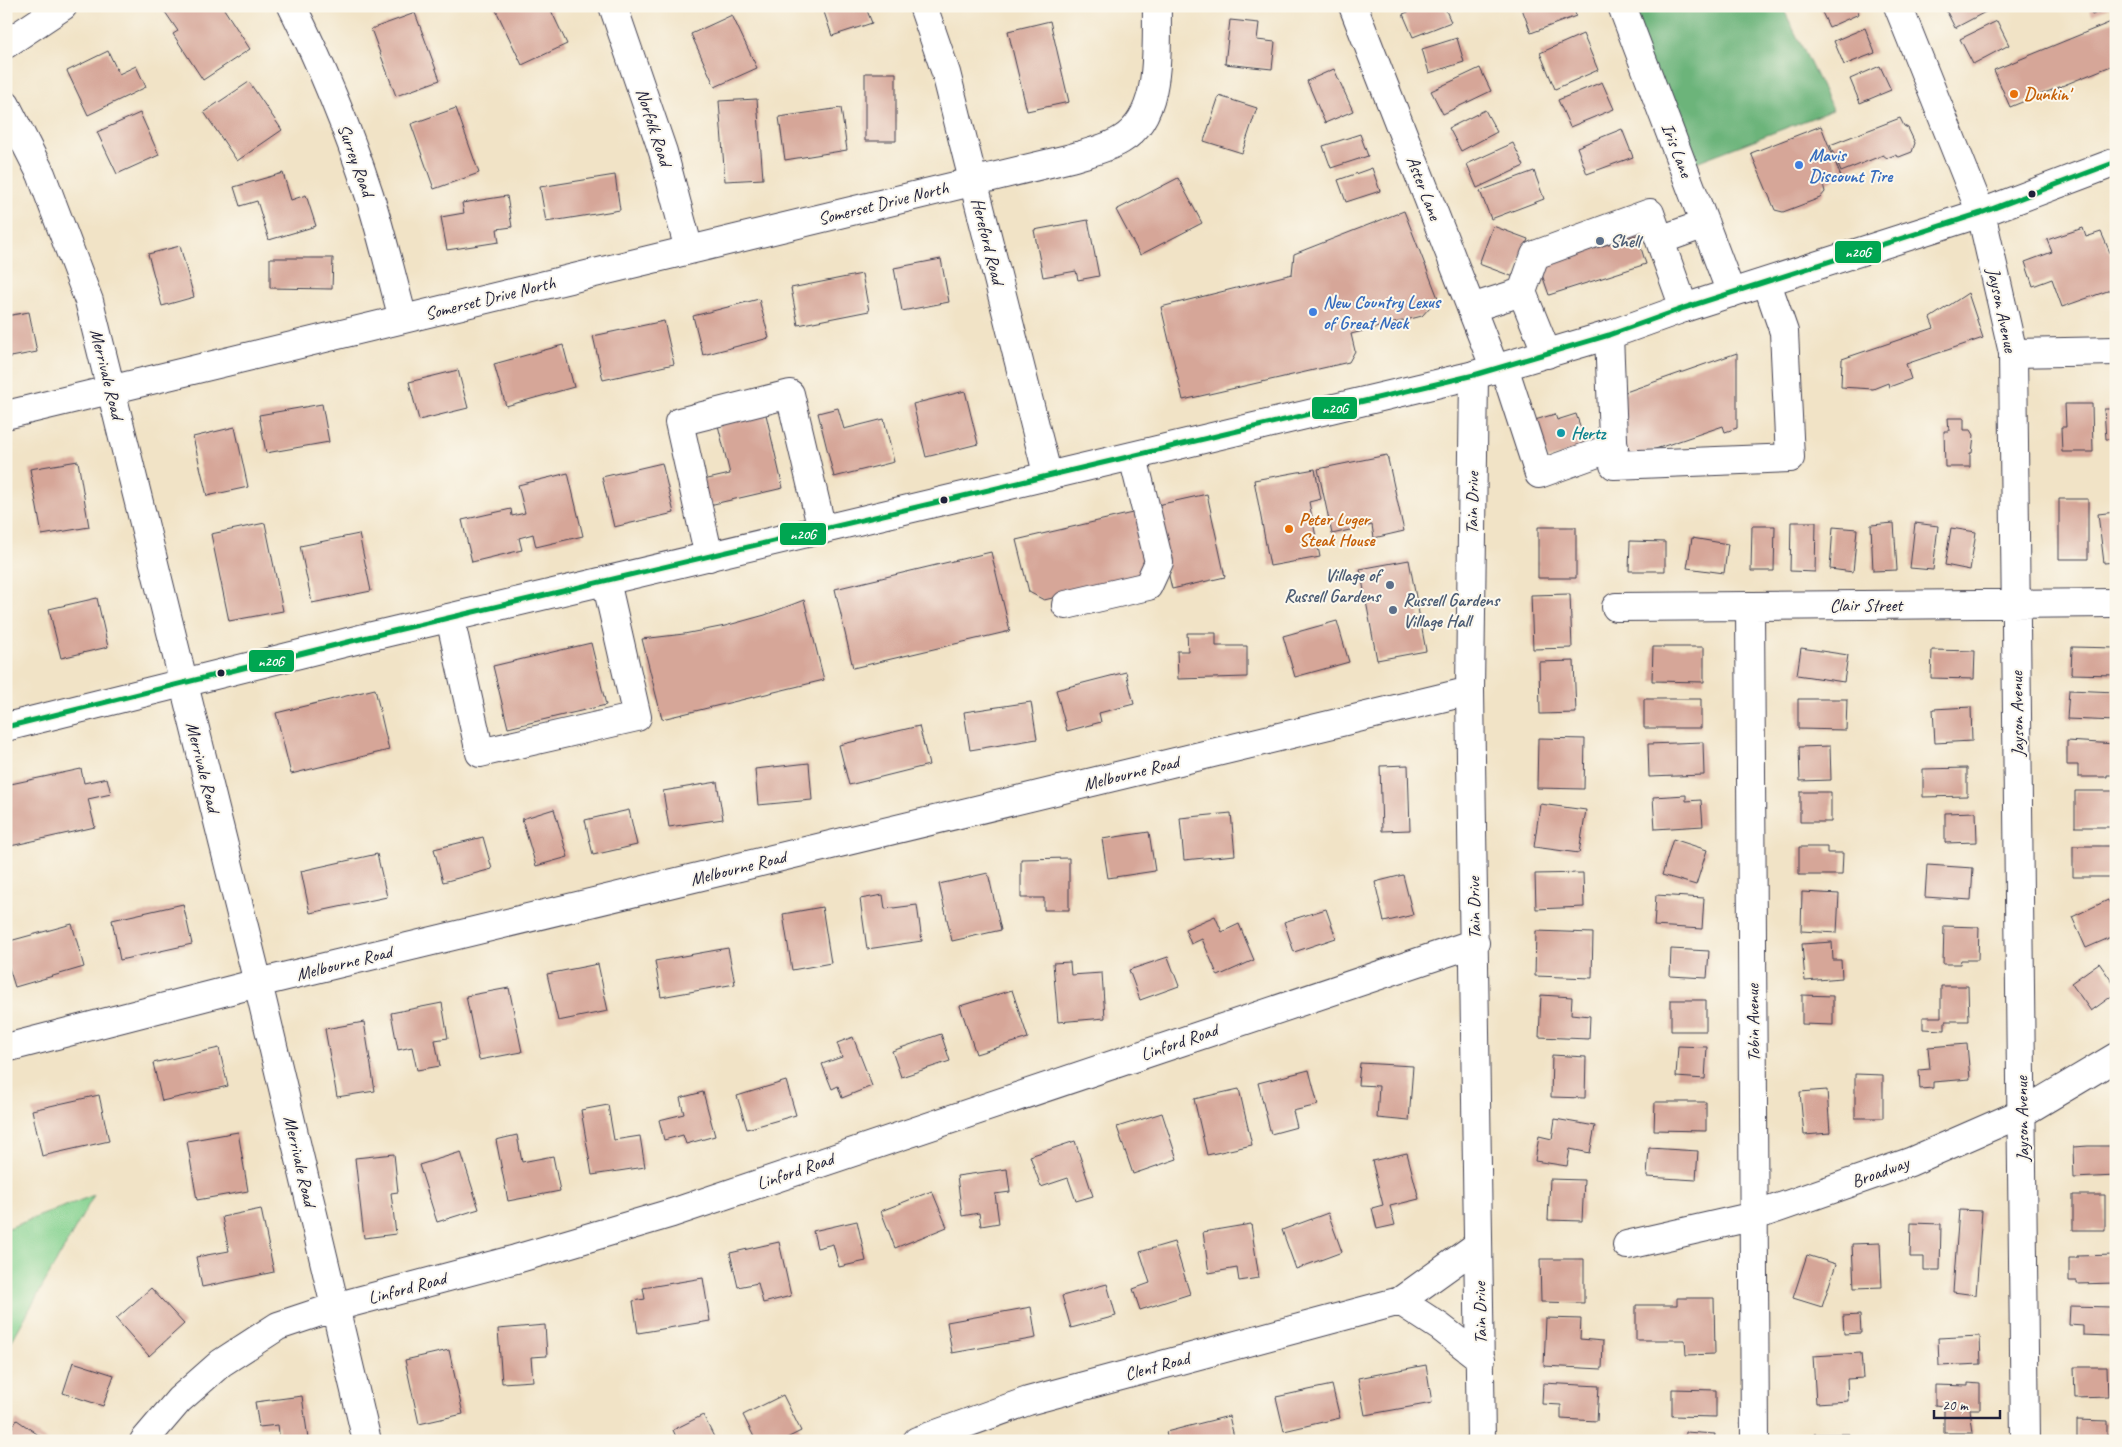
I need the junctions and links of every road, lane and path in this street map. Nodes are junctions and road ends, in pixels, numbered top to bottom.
1 (63, 6) edge
2 (292, 6) edge
3 (613, 6) edge
4 (923, 6) edge
5 (1158, 6) edge
6 (1353, 6) edge
7 (1622, 6) edge
8 (1898, 6) edge
9 (6, 44) edge
10 (6, 105) edge
11 (2116, 162) edge
12 (973, 181) junction
13 (1980, 213) junction
14 (1705, 224) junction
15 (1660, 240) junction
16 (689, 250) junction
17 (1767, 283) junction
18 (1522, 292) junction
19 (1731, 293) junction
20 (1471, 308) junction
21 (1684, 308) junction
22 (403, 319) junction
23 (1609, 336) junction
24 (2116, 351) edge
25 (2013, 352) junction
26 (1547, 354) junction
27 (1491, 370) junction
28 (112, 390) junction
29 (6, 415) edge
30 (1614, 447) junction
31 (1133, 457) junction
32 (1048, 477) junction
33 (822, 530) junction
34 (708, 556) junction
35 (606, 581) junction
36 (2116, 603) edge
37 (2016, 604) junction
38 (1066, 605) dead end
39 (1750, 606) junction
40 (1616, 607) dead end
41 (450, 618) junction
42 (182, 684) junction
43 (1470, 692) junction
44 (6, 727) edge
45 (1475, 943) junction
46 (258, 983) junction
47 (6, 1048) edge
48 (2116, 1057) edge
49 (2022, 1113) junction
50 (1755, 1216) junction
51 (1478, 1245) junction
52 (1627, 1245) dead end
53 (1400, 1301) junction
54 (335, 1307) junction
55 (1481, 1359) junction
56 (144, 1441) edge
57 (367, 1441) edge
58 (917, 1441) edge
59 (1482, 1441) edge
60 (1755, 1441) edge
61 (2025, 1441) edge

1 - 9 street
2 - 22 street, Surrey Road
3 - 16 street, Norfolk Road
4 - 12 street, Hereford Road
5 - 12 street, Somerset Drive North
6 - 20 street, Aster Lane
7 - 14 street, Iris Lane
8 - 13 street, Jayson Avenue
10 - 28 street, Merrivale Road
11 - 13 street
12 - 16 street, Somerset Drive North
12 - 32 street, Hereford Road
13 - 17 street
13 - 25 street, Jayson Avenue
14 - 15 street
14 - 19 street, Iris Lane
15 - 18 street
15 - 21 street
16 - 22 street, Somerset Drive North
17 - 19 street
17 - 30 street
18 - 20 street
18 - 26 street
19 - 21 street
20 - 27 street, Aster Lane
21 - 23 street
22 - 28 street, Somerset Drive North
23 - 26 street
23 - 30 street
24 - 25 street
25 - 37 street, Jayson Avenue
26 - 27 street
27 - 30 street, Aster Lane
27 - 31 street
27 - 43 street, Tain Drive
28 - 29 street, Somerset Drive North
28 - 42 street, Merrivale Road
31 - 32 street
31 - 38 street
32 - 33 street
33 - 34 street
33 - 34 street
34 - 35 street
35 - 41 street
35 - 41 street
36 - 37 street, Clair Street
37 - 39 street, Clair Street
37 - 49 street, Jayson Avenue
39 - 40 street, Clair Street
39 - 50 street, Tobin Avenue
41 - 42 street
42 - 44 street
42 - 46 street, Merrivale Road
43 - 45 street, Tain Drive
43 - 46 street, Melbourne Road
45 - 51 street, Tain Drive
45 - 54 street, Linford Road
46 - 47 street, Melbourne Road
46 - 54 street, Merrivale Road
48 - 49 street, Broadway
49 - 50 street, Broadway
49 - 61 street, Jayson Avenue
50 - 52 street, Broadway
50 - 60 street, Tobin Avenue
51 - 53 street, Clent Road
51 - 55 street, Tain Drive
53 - 55 street
53 - 58 street, Clent Road
54 - 56 street, Linford Road
54 - 57 street, Merrivale Road
55 - 59 street, Tain Drive

